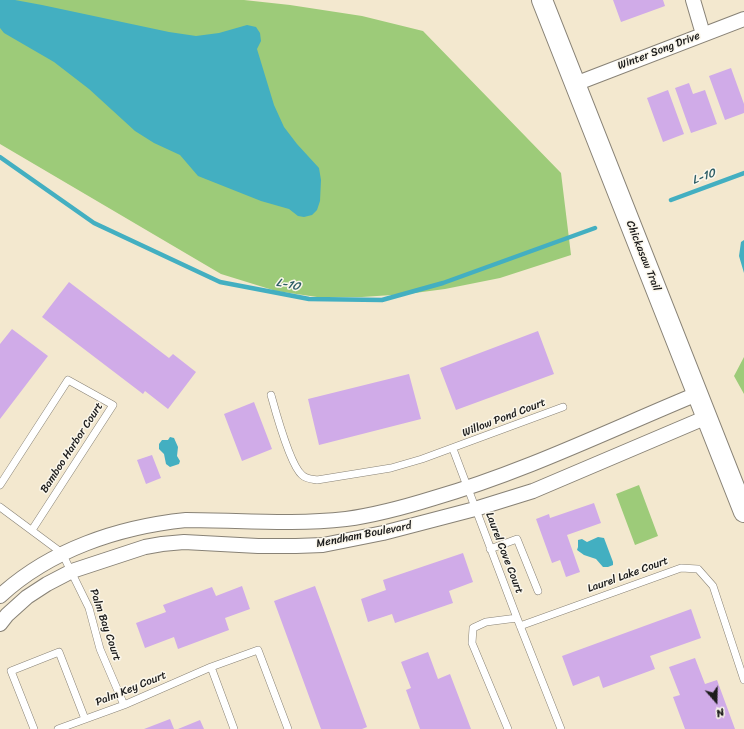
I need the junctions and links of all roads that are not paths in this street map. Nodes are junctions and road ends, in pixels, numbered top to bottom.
1 (542, 0) edge
2 (693, 0) edge
3 (744, 19) edge
4 (703, 34) junction
5 (575, 84) junction
6 (697, 394) junction
7 (271, 395) dead end
8 (563, 407) dead end
9 (707, 417) junction
10 (453, 449) junction
11 (0, 485) edge
12 (468, 488) junction
13 (0, 507) edge
14 (475, 509) junction
15 (744, 512) edge
16 (32, 530) junction
17 (490, 549) junction
18 (62, 553) junction
19 (72, 571) junction
20 (538, 591) dead end
21 (0, 596) edge
22 (517, 618) junction
23 (0, 624) edge
24 (520, 626) junction
25 (211, 667) junction
26 (744, 680) edge
27 (124, 705) junction
28 (85, 719) junction
29 (34, 729) edge
30 (58, 729) edge
31 (234, 729) edge
32 (288, 729) edge
33 (508, 729) edge
34 (561, 729) edge

1 - 5 street, Chickasaw Trail
2 - 4 street
3 - 4 street, Winter Song Drive
4 - 5 street, Winter Song Drive
5 - 6 street, Chickasaw Trail
6 - 9 street, Chickasaw Trail
6 - 12 street, Mendham Boulevard
7 - 10 lane, Willow Pond Court
8 - 10 lane, Willow Pond Court
9 - 14 street, Mendham Boulevard
9 - 15 street, Chickasaw Trail
10 - 12 lane, Willow Pond Court
11 - 16 lane, Bamboo Harbor Court
12 - 14 lane, Laurel Cove Court
12 - 18 street, Mendham Boulevard
13 - 16 lane
14 - 17 lane, Laurel Cove Court
14 - 19 street, Mendham Boulevard
16 - 18 lane
17 - 20 lane
17 - 22 lane, Laurel Cove Court
18 - 19 lane, Palm Bay Court
18 - 21 street, Mendham Boulevard
19 - 23 street, Mendham Boulevard
19 - 27 lane, Palm Bay Court
22 - 24 lane, Laurel Cove Court
22 - 33 lane
24 - 26 lane, Laurel Lake Court
24 - 34 lane, Laurel Cove Court
25 - 27 lane, Palm Key Court
25 - 31 lane
25 - 32 lane, Palm Key Court
27 - 28 lane, Palm Key Court
28 - 29 lane
28 - 30 lane, Palm Key Court

